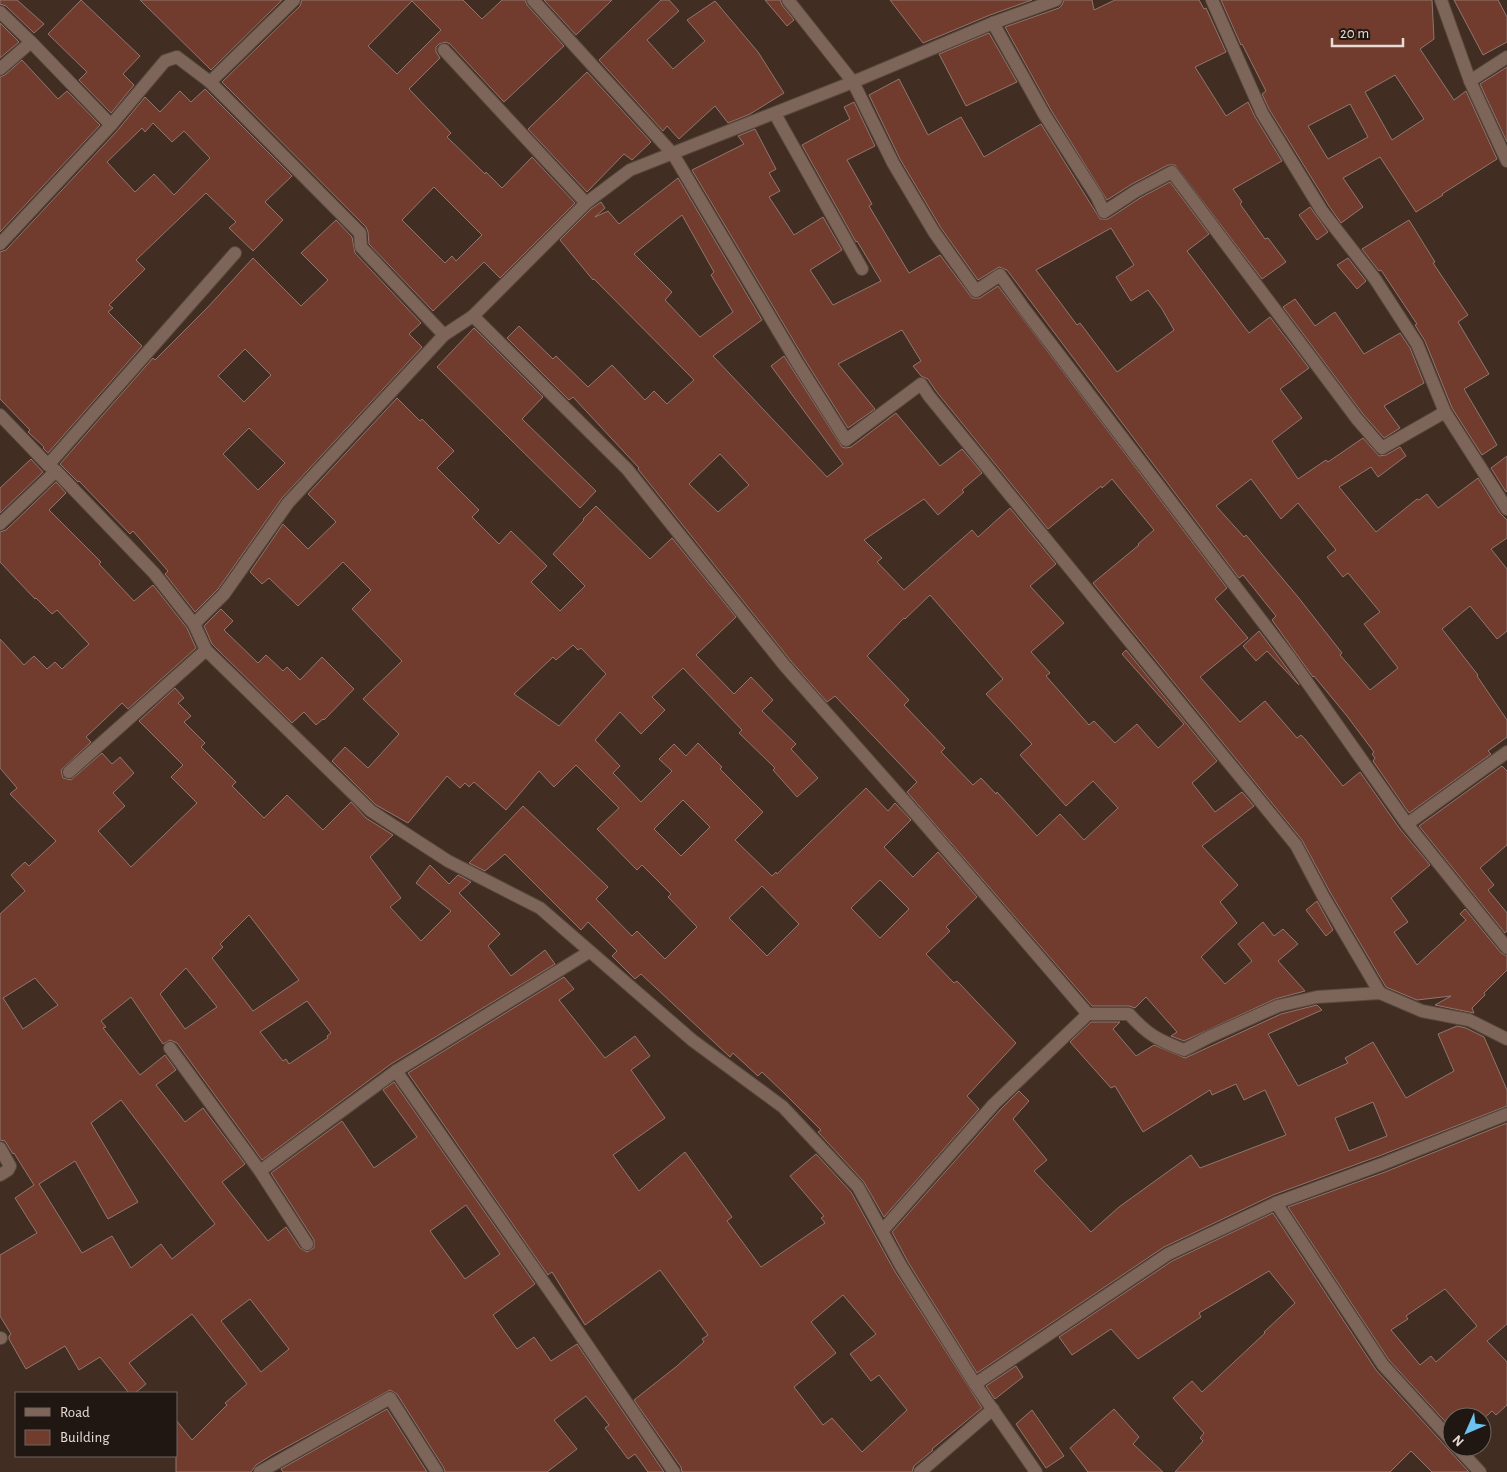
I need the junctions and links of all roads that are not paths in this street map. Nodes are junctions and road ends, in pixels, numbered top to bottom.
1 (294, 0) edge
2 (533, 0) edge
3 (788, 0) edge
4 (1056, 0) edge
5 (1212, 0) edge
6 (1441, 0) edge
7 (0, 12) edge
8 (992, 23) junction
9 (30, 42) junction
10 (444, 50) dead end
11 (1507, 57) edge
12 (0, 69) edge
13 (1470, 81) junction
14 (210, 82) junction
15 (854, 82) junction
16 (775, 114) junction
17 (111, 125) junction
18 (673, 154) junction
19 (1507, 162) edge
20 (586, 203) junction
21 (0, 244) edge
22 (235, 253) dead end
23 (862, 269) dead end
24 (473, 316) junction
25 (444, 335) junction
26 (1445, 412) junction
27 (0, 415) edge
28 (52, 468) junction
29 (1507, 509) edge
30 (0, 524) edge
31 (194, 624) junction
32 (206, 650) junction
33 (1507, 752) edge
34 (69, 772) dead end
35 (1407, 824) junction
36 (1507, 948) edge
37 (588, 952) junction
38 (1380, 993) junction
39 (1088, 1014) junction
40 (1507, 1039) edge
41 (170, 1048) dead end
42 (396, 1071) junction
43 (1507, 1114) edge
44 (0, 1148) edge
45 (260, 1171) junction
46 (0, 1175) edge
47 (1276, 1203) junction
48 (882, 1231) junction
49 (307, 1244) dead end
50 (975, 1384) junction
51 (993, 1409) junction
52 (1442, 1430) edge
53 (1466, 1457) edge
54 (260, 1472) edge
55 (437, 1472) edge
56 (674, 1472) edge
57 (920, 1472) edge
58 (1036, 1472) edge
59 (1480, 1472) edge

1 - 14 street
2 - 18 street
3 - 15 street
4 - 8 street
5 - 26 street
6 - 13 street
7 - 9 street
8 - 15 street
8 - 26 street
9 - 12 street
9 - 17 street
10 - 20 street
11 - 13 street
13 - 19 street
14 - 17 street
14 - 25 street
15 - 16 street
15 - 35 street
16 - 18 street
16 - 23 street
17 - 21 street
18 - 20 street
18 - 38 street
20 - 24 street
22 - 28 street
24 - 25 street
24 - 39 street
25 - 31 street
26 - 29 street
27 - 28 street
28 - 30 street
28 - 31 street
31 - 32 street
32 - 34 street
32 - 37 street
33 - 35 street
35 - 36 street
37 - 42 street
37 - 48 street
38 - 39 street
38 - 40 street
39 - 48 street
41 - 45 street
42 - 45 street
42 - 56 street
43 - 47 street
44 - 46 street
45 - 49 street
47 - 50 street
47 - 52 street
48 - 50 street
50 - 51 street
51 - 57 street
51 - 58 street
53 - 59 street
54 - 55 street

